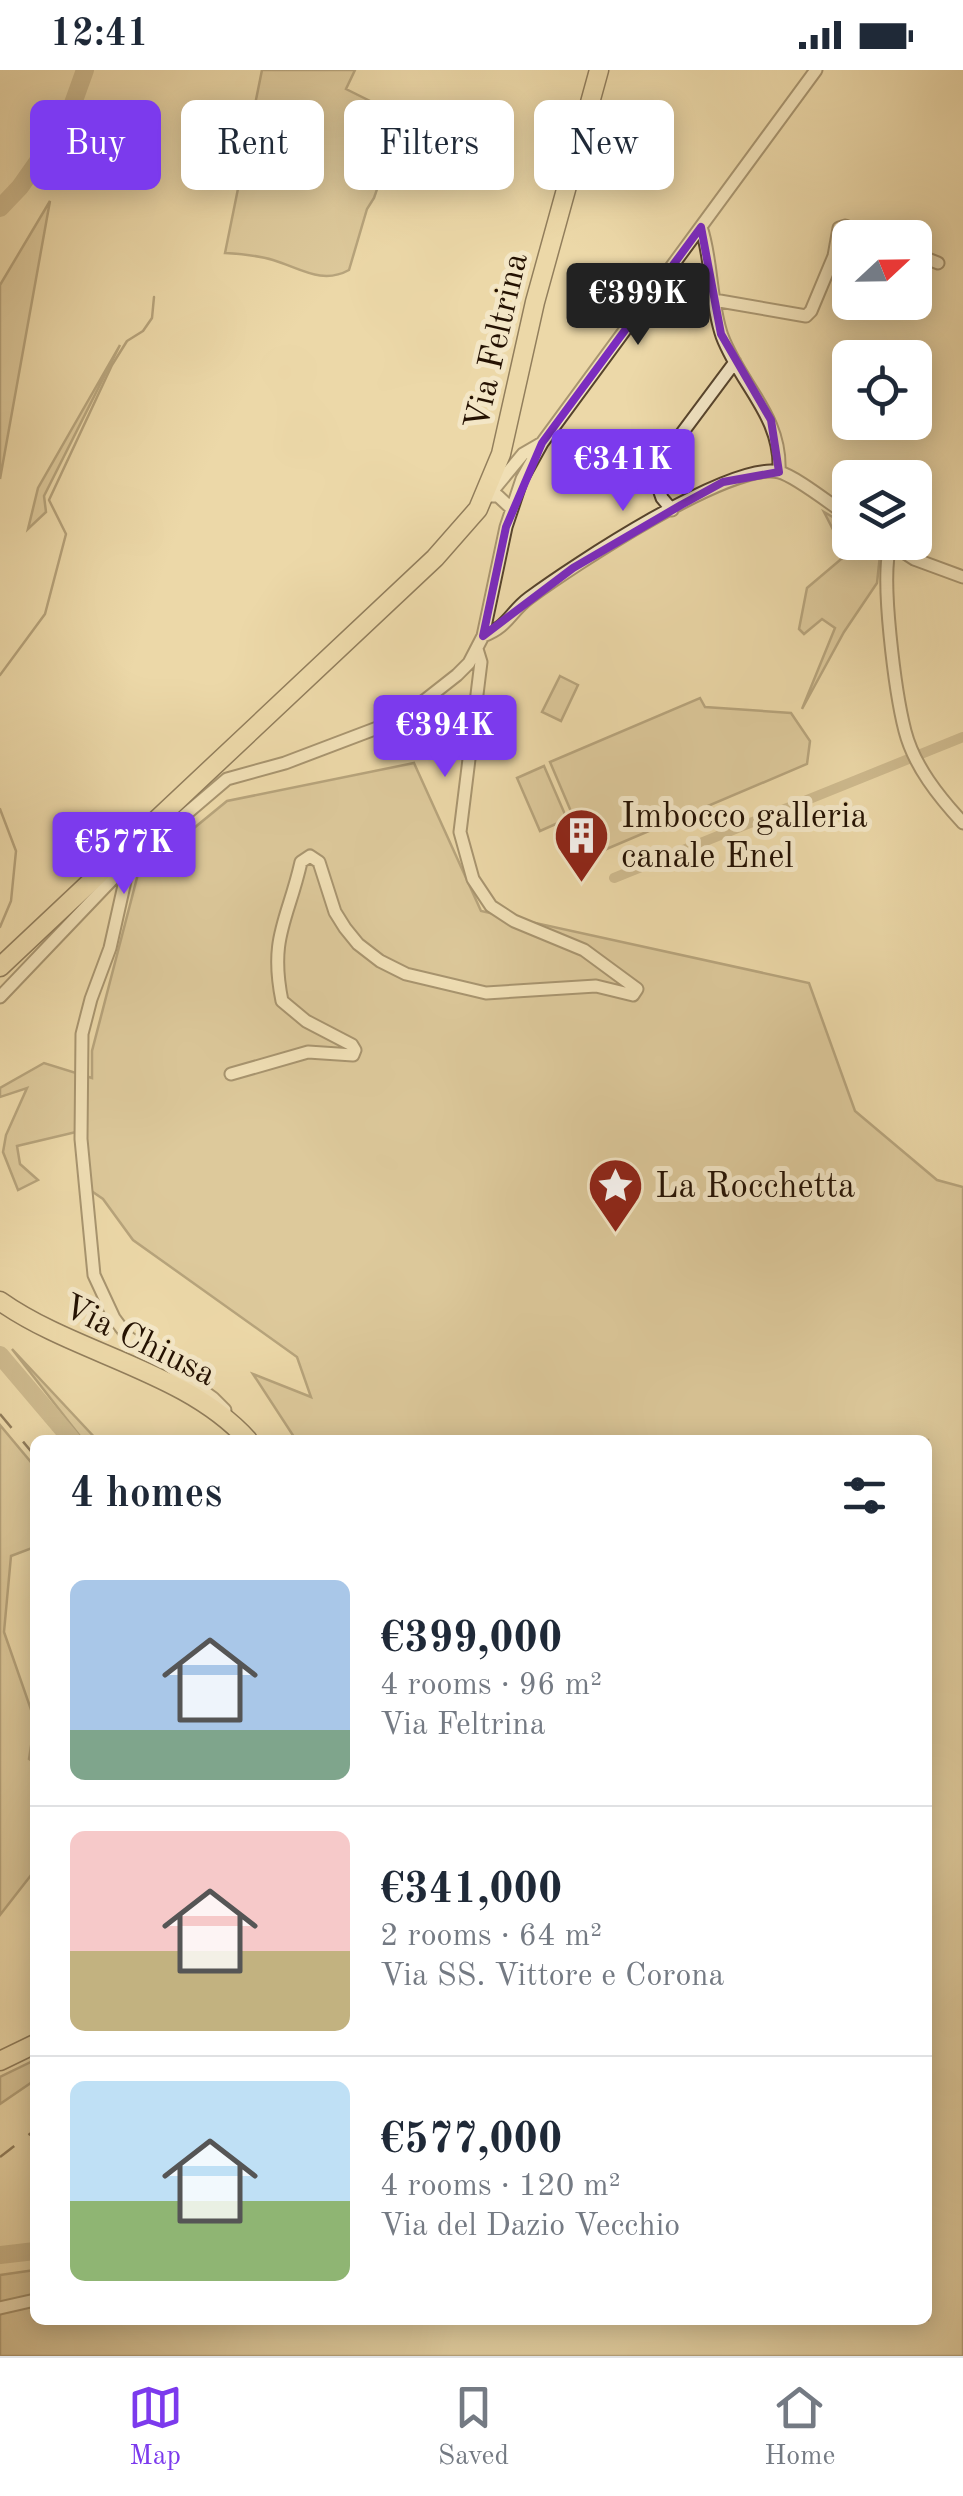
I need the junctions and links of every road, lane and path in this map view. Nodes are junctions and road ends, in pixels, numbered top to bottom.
1 (599, 70) edge
2 (816, 70) edge
3 (701, 228) junction
4 (832, 261) edge
5 (932, 261) edge
6 (938, 263) dead end
7 (714, 300) junction
8 (734, 362) junction
9 (542, 443) junction
10 (779, 472) junction
11 (483, 502) junction
12 (832, 506) edge
13 (512, 509) junction
14 (672, 510) junction
15 (886, 560) edge
16 (917, 560) edge
17 (963, 577) edge
18 (483, 636) junction
19 (477, 649) junction
20 (222, 772) junction
21 (963, 824) edge
22 (126, 866) junction
23 (0, 967) edge
24 (0, 997) edge
25 (231, 1074) dead end
26 (0, 1301) edge
27 (243, 1435) edge
28 (243, 1435) edge
29 (30, 2046) edge
30 (0, 2060) edge
31 (30, 2301) edge
32 (0, 2308) edge

1 - 11 main road, Via Feltrina
2 - 3 street, Via Feltrina
3 - 7 street
3 - 9 street, Via Feltrina
4 - 7 street
5 - 6 street
7 - 8 street
8 - 10 street
8 - 14 street
9 - 11 street, Via Feltrina
9 - 13 street
10 - 12 street
10 - 14 street
11 - 13 street
11 - 20 main road, Via Feltrina
13 - 18 street
14 - 18 street
15 - 21 street
16 - 17 street
18 - 19 street
19 - 20 street
19 - 25 street
20 - 22 street
20 - 23 main road
22 - 24 street
22 - 27 street
26 - 28 main road, Via Chiusa
29 - 30 main road
31 - 32 street

